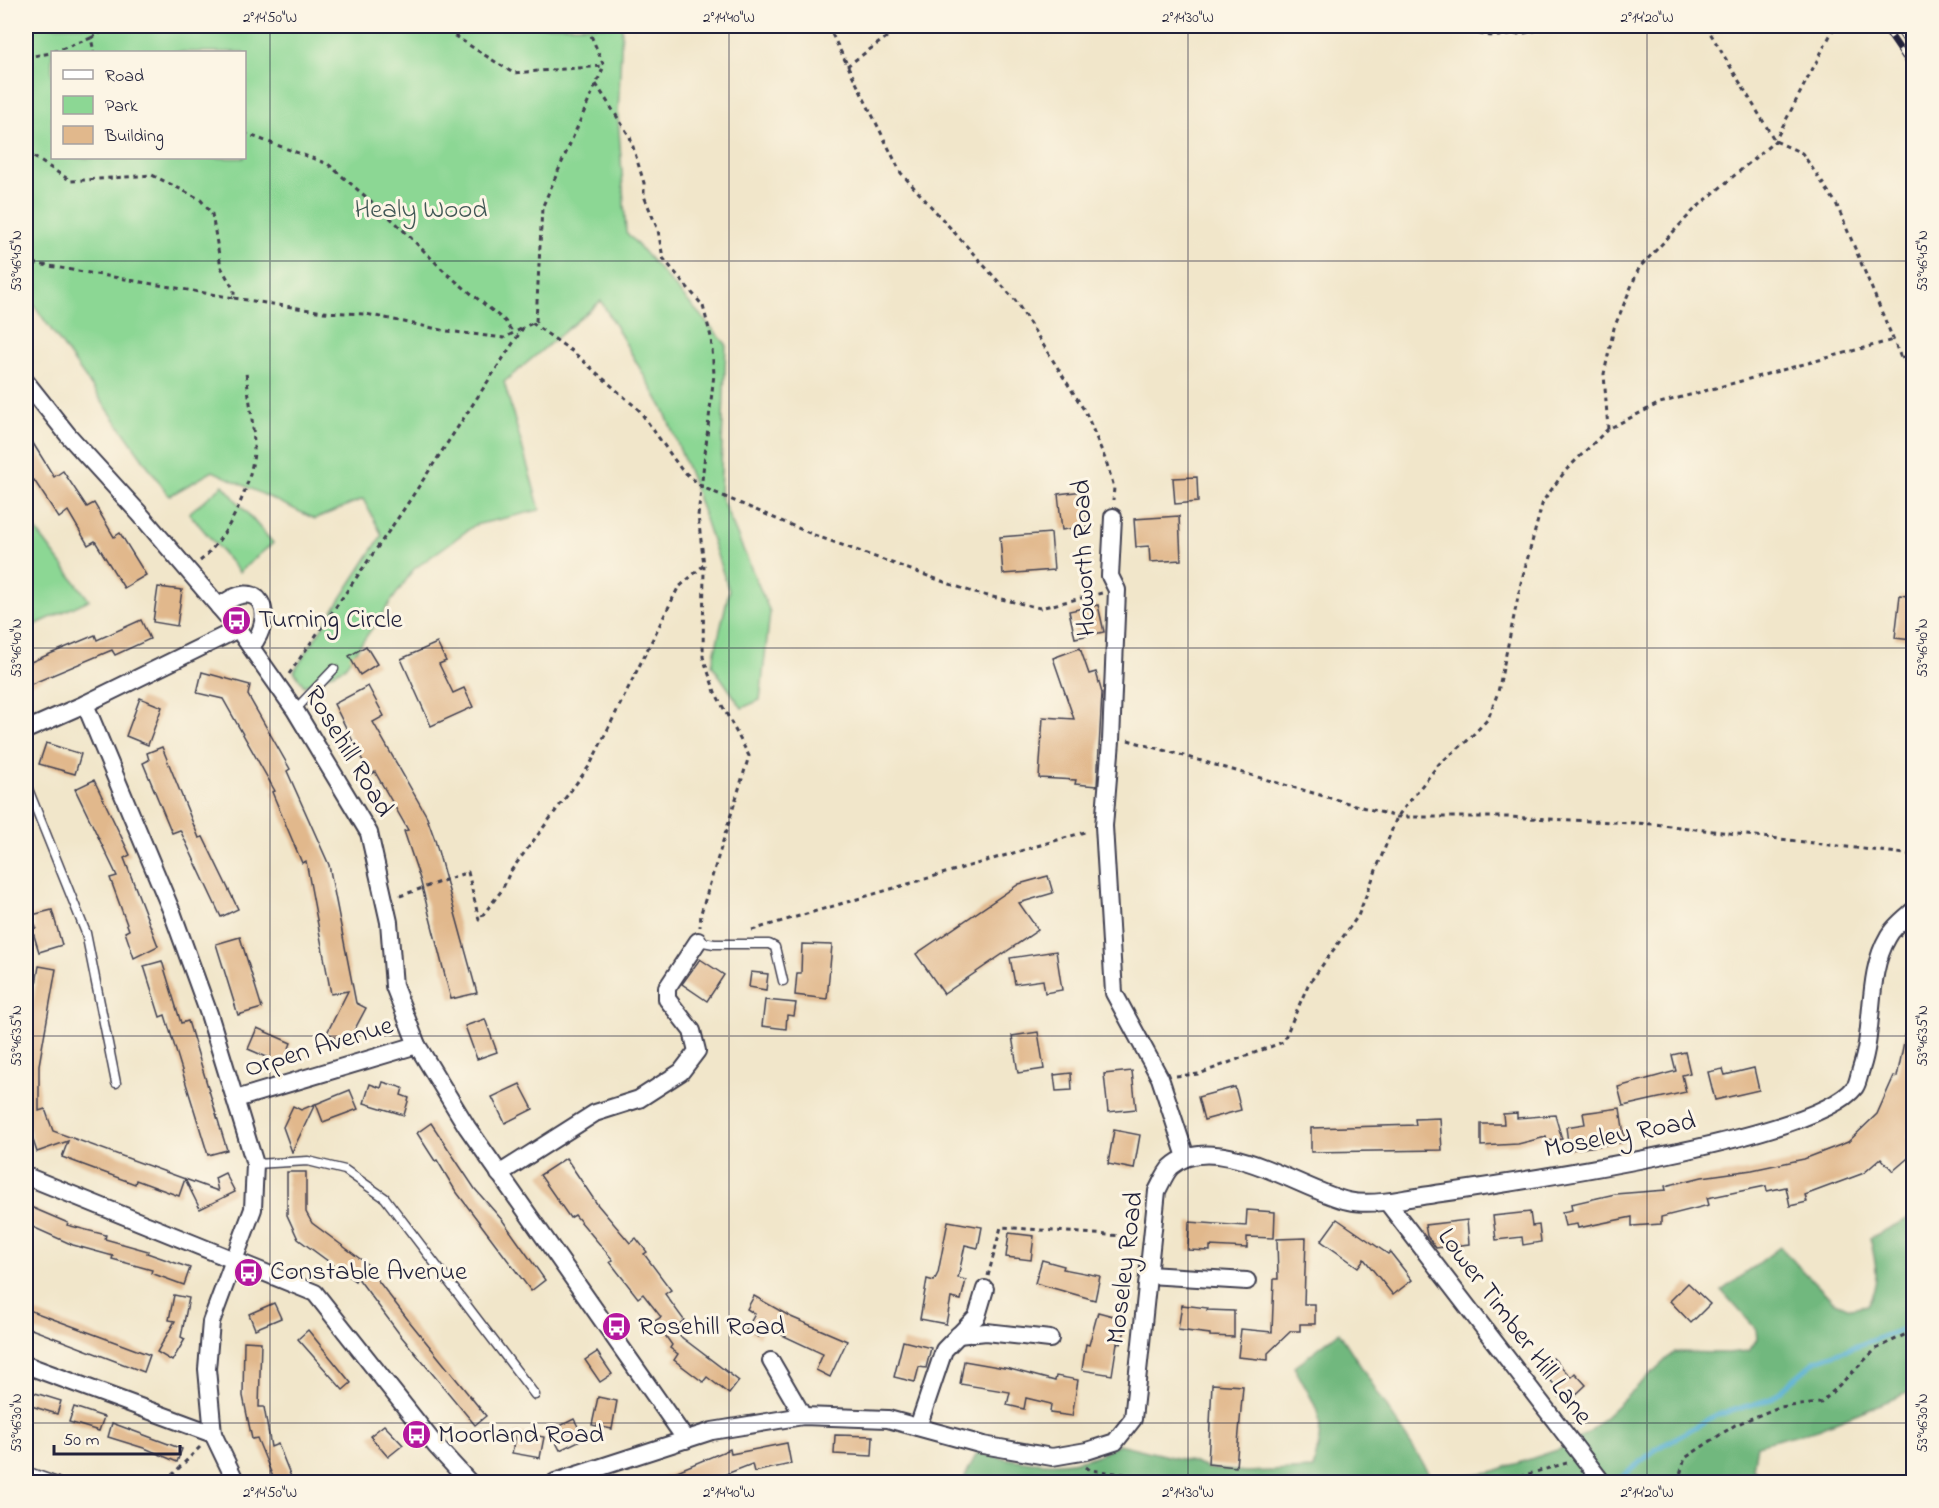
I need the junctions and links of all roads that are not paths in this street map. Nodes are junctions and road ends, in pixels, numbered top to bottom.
1 (26, 382) edge
2 (1113, 517) road end
3 (219, 607) junction
4 (238, 629) junction
5 (251, 647) junction
6 (334, 669) dead end
7 (85, 704) junction
8 (295, 710) junction
9 (26, 730) edge
10 (26, 784) edge
11 (1914, 910) edge
12 (698, 941) joint
13 (783, 981) dead end
14 (417, 1045) junction
15 (116, 1083) dead end
16 (236, 1099) junction
17 (1186, 1157) junction
18 (255, 1164) junction
19 (499, 1174) junction
20 (26, 1176) edge
21 (1387, 1202) junction
22 (234, 1259) junction
23 (1148, 1275) junction
24 (1247, 1281) dead end
25 (985, 1289) road end
26 (958, 1335) junction
27 (1050, 1340) dead end
28 (771, 1361) dead end
29 (26, 1365) edge
30 (535, 1395) dead end
31 (803, 1416) junction
32 (918, 1427) junction
33 (213, 1434) junction
34 (686, 1440) junction
35 (26, 1471) edge
36 (57, 1482) edge
37 (236, 1482) edge
38 (469, 1482) edge
39 (555, 1482) edge
40 (1602, 1482) edge

1 - 3 street, Rosehill Road
2 - 17 street, Howorth Road
3 - 4 street, Rosehill Road
3 - 5 street
4 - 5 street, Rosehill Road
4 - 7 street
5 - 8 street, Rosehill Road
6 - 8 lane
7 - 9 street
7 - 16 street
8 - 14 street, Rosehill Road
10 - 15 lane
11 - 21 street, Moseley Road
12 - 13 lane
12 - 19 street
14 - 16 street, Orpen Avenue
14 - 19 street, Rosehill Road
16 - 18 street
17 - 21 street, Moseley Road
17 - 23 street, Moseley Road
18 - 22 street
18 - 30 lane
19 - 34 street, Rosehill Road
20 - 22 street
21 - 40 street, Lower Timber Hill Lane
22 - 33 street
22 - 38 street
23 - 24 street
23 - 32 street, Moseley Road
25 - 26 street
26 - 27 street
26 - 32 street
28 - 31 street
29 - 33 street
31 - 32 street, Moseley Road
31 - 34 street, Moseley Road
33 - 37 street
34 - 39 street, Moseley Road
35 - 36 lane

